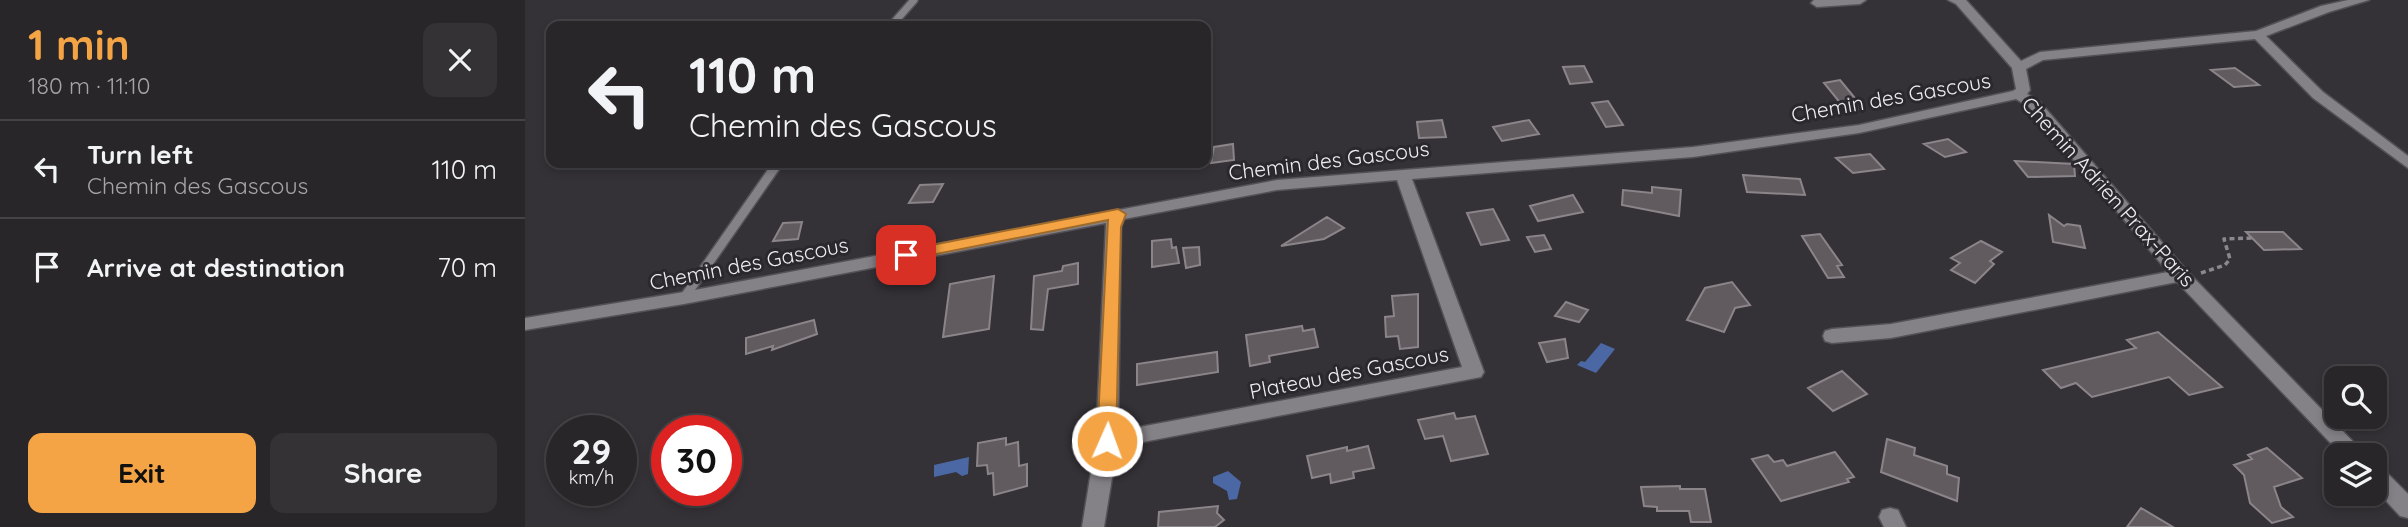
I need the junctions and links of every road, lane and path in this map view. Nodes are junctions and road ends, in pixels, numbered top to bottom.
1 (914, 0) edge
2 (1860, 0) edge
3 (1954, 0) edge
4 (2363, 0) edge
5 (1817, 3) dead end
6 (895, 21) edge
7 (2258, 35) junction
8 (2019, 67) junction
9 (2018, 94) junction
10 (2408, 163) edge
11 (775, 168) edge
12 (1402, 173) junction
13 (1118, 214) junction
14 (2252, 238) dead end
15 (2181, 275) junction
16 (684, 298) junction
17 (525, 324) edge
18 (1832, 336) dead end
19 (1107, 441) junction
20 (2343, 443) edge
21 (2387, 487) edge
22 (2408, 509) edge
23 (1093, 527) edge

1 - 6 lane
2 - 5 street
3 - 8 street
4 - 7 street, Chemin Adrien Prax-Paris
7 - 8 street, Chemin Adrien Prax-Paris
7 - 10 street
8 - 9 street, Chemin Adrien Prax-Paris
9 - 12 street, Chemin des Gascous
9 - 15 street, Chemin Adrien Prax-Paris
11 - 16 lane
12 - 13 street, Chemin des Gascous
12 - 19 street, Plateau des Gascous
13 - 16 street, Chemin des Gascous
13 - 19 street
14 - 15 path
15 - 18 street
15 - 20 street, Chemin Adrien Prax-Paris
16 - 17 street, Chemin des Gascous
19 - 23 street
21 - 22 street

